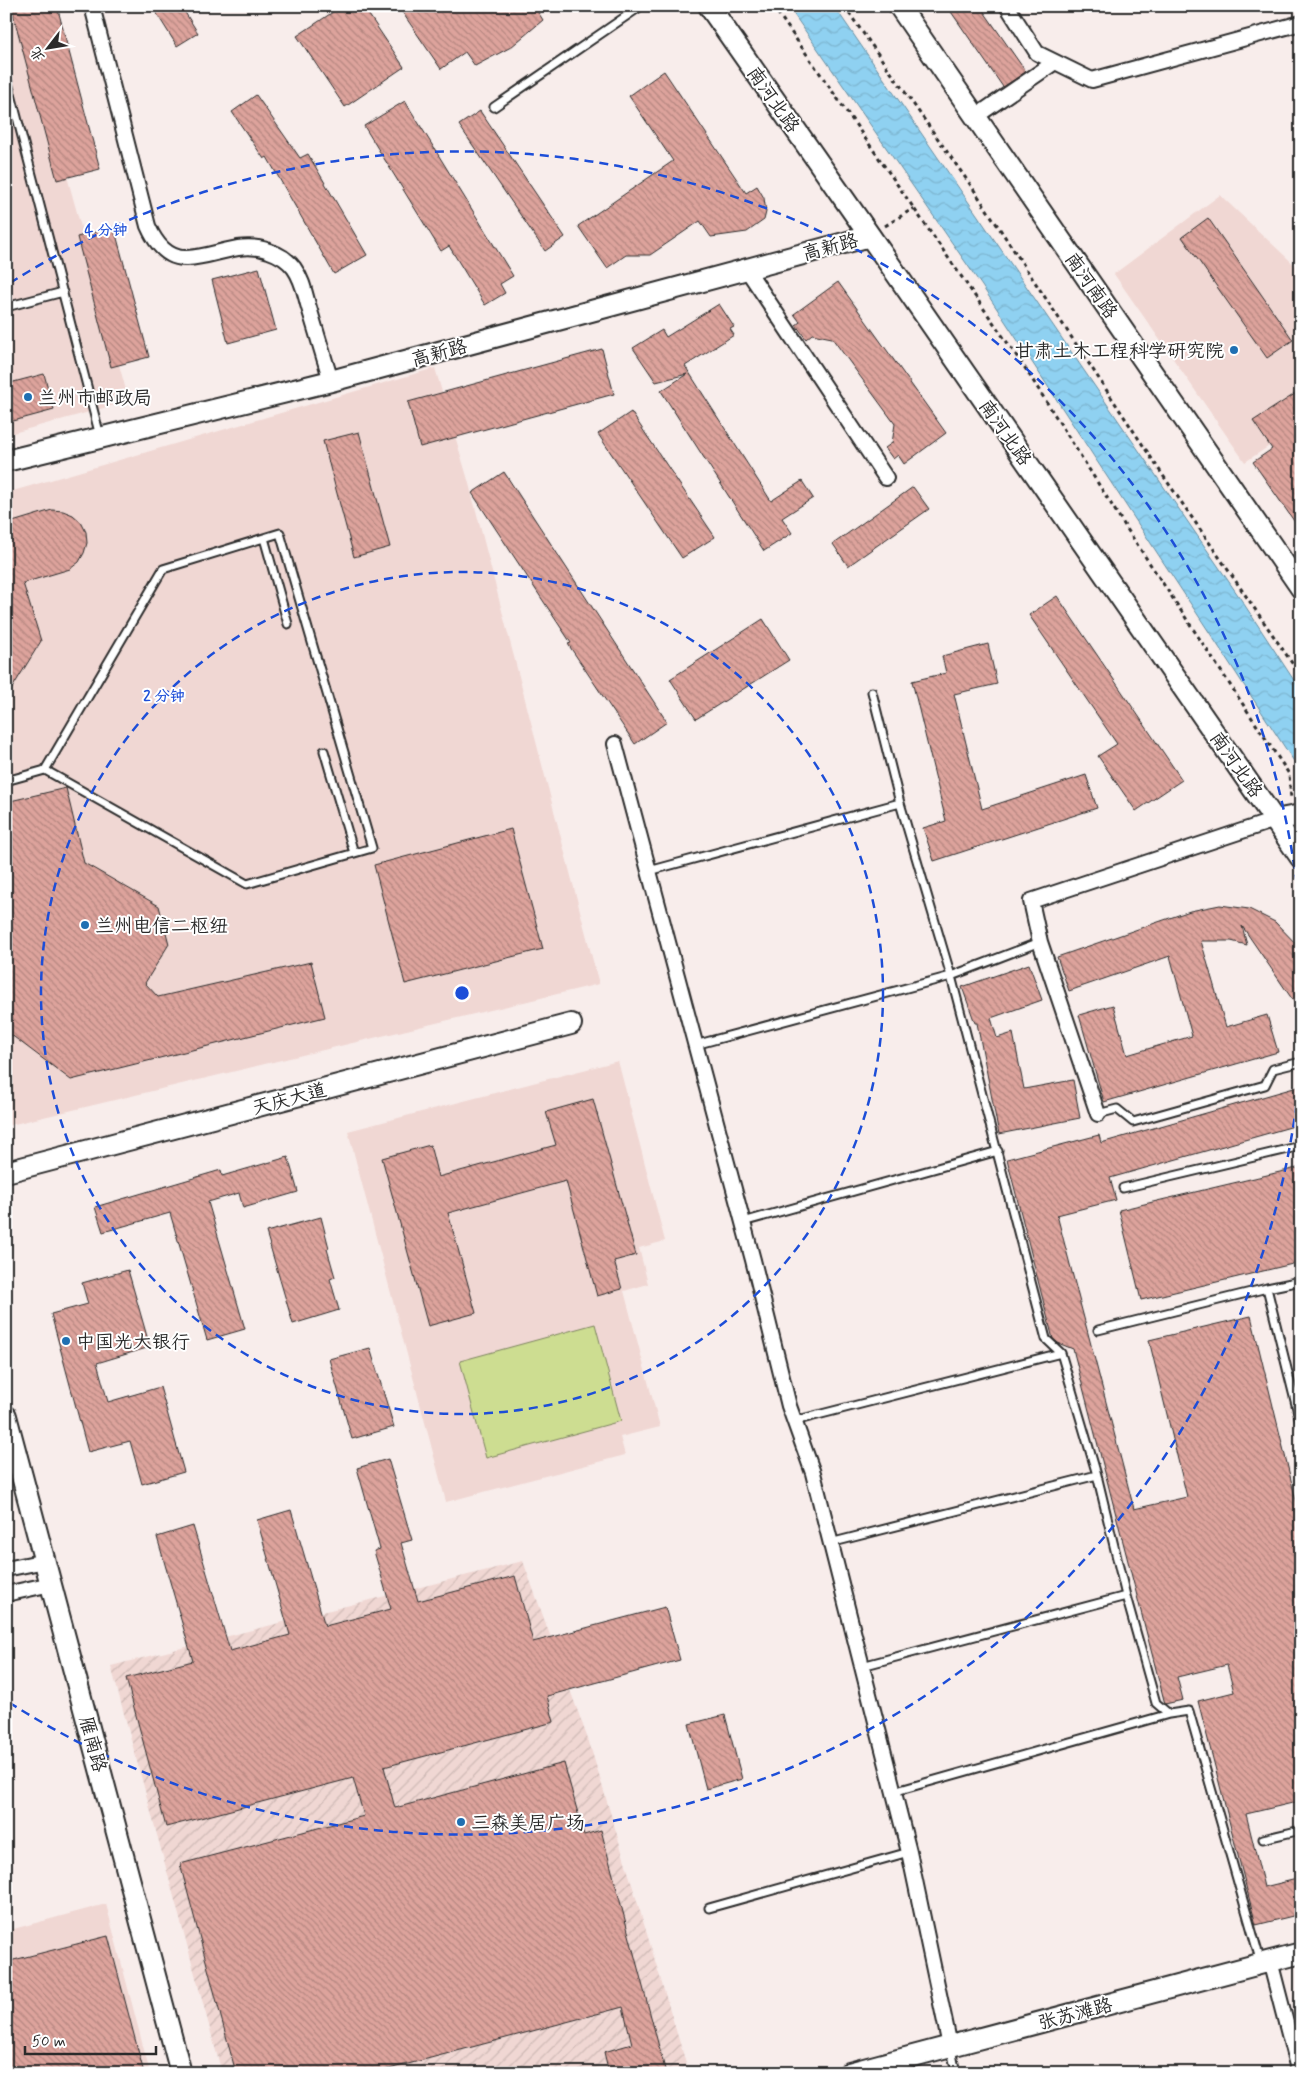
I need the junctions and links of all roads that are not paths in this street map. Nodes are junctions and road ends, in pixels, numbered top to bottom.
1 (92, 6) edge
2 (640, 6) edge
3 (709, 6) edge
4 (900, 6) edge
5 (1007, 6) edge
6 (1301, 23) edge
7 (1055, 62) junction
8 (6, 75) edge
9 (494, 107) dead end
10 (976, 117) junction
11 (870, 236) junction
12 (746, 268) junction
13 (63, 292) junction
14 (6, 307) edge
15 (331, 381) junction
16 (100, 436) junction
17 (6, 461) edge
18 (886, 478) dead end
19 (264, 538) junction
20 (1301, 588) edge
21 (288, 624) dead end
22 (872, 692) dead end
23 (615, 744) dead end
24 (324, 751) dead end
25 (45, 770) junction
26 (6, 781) edge
27 (900, 803) junction
28 (1289, 818) edge
29 (354, 853) junction
30 (1301, 858) edge
31 (649, 871) junction
32 (1040, 942) junction
33 (951, 976) junction
34 (571, 1024) dead end
35 (695, 1045) junction
36 (1301, 1062) edge
37 (1098, 1114) joint
38 (1301, 1146) edge
39 (998, 1151) junction
40 (6, 1172) edge
41 (1123, 1188) dead end
42 (742, 1222) junction
43 (1301, 1281) edge
44 (1267, 1288) junction
45 (1098, 1330) dead end
46 (1061, 1353) junction
47 (6, 1416) edge
48 (794, 1421) junction
49 (1301, 1425) edge
50 (1097, 1475) junction
51 (830, 1544) junction
52 (45, 1561) junction
53 (6, 1570) edge
54 (51, 1584) junction
55 (6, 1594) edge
56 (1126, 1596) junction
57 (862, 1666) junction
58 (1169, 1714) junction
59 (893, 1792) junction
60 (1301, 1830) edge
61 (1263, 1839) dead end
62 (909, 1852) junction
63 (709, 1908) dead end
64 (1301, 1953) edge
65 (1266, 1962) junction
66 (950, 2046) junction
67 (181, 2073) edge
68 (849, 2073) edge
69 (956, 2073) edge
70 (1299, 2073) edge

1 - 15 street
2 - 9 lane
3 - 11 street, 南河北路
4 - 10 street, 南河南路
5 - 7 street
6 - 7 street
7 - 10 street
8 - 13 lane
10 - 20 street, 南河南路
11 - 12 street, 高新路
11 - 28 street, 南河北路
12 - 15 street, 高新路
12 - 18 street
13 - 14 lane
13 - 16 lane
15 - 16 street, 高新路
16 - 17 street, 高新路
19 - 21 lane
19 - 25 lane
19 - 29 lane
22 - 27 lane
23 - 31 street
24 - 29 lane
25 - 26 lane
25 - 29 lane
27 - 31 lane
27 - 33 lane
28 - 30 street, 南河北路
28 - 32 street
31 - 35 street
32 - 33 lane
32 - 37 street
33 - 35 lane
33 - 39 lane
34 - 40 street, 天庆大道
35 - 42 street
36 - 37 lane
38 - 41 lane
39 - 42 lane
39 - 46 lane
42 - 48 street
43 - 44 lane
44 - 45 lane
44 - 49 lane
46 - 48 lane
46 - 50 lane
47 - 52 street, 雁南路
48 - 51 street
50 - 51 lane
50 - 56 lane
51 - 57 street
52 - 53 street
52 - 54 street, 雁南路
54 - 55 street
54 - 67 street, 雁南路
56 - 57 lane
56 - 58 lane
57 - 59 street
58 - 59 lane
58 - 65 lane
59 - 62 street
60 - 61 lane
62 - 63 lane
62 - 66 street
64 - 65 street, 张苏滩路
65 - 66 street, 张苏滩路
65 - 70 street
66 - 68 street, 张苏滩路
66 - 69 lane

